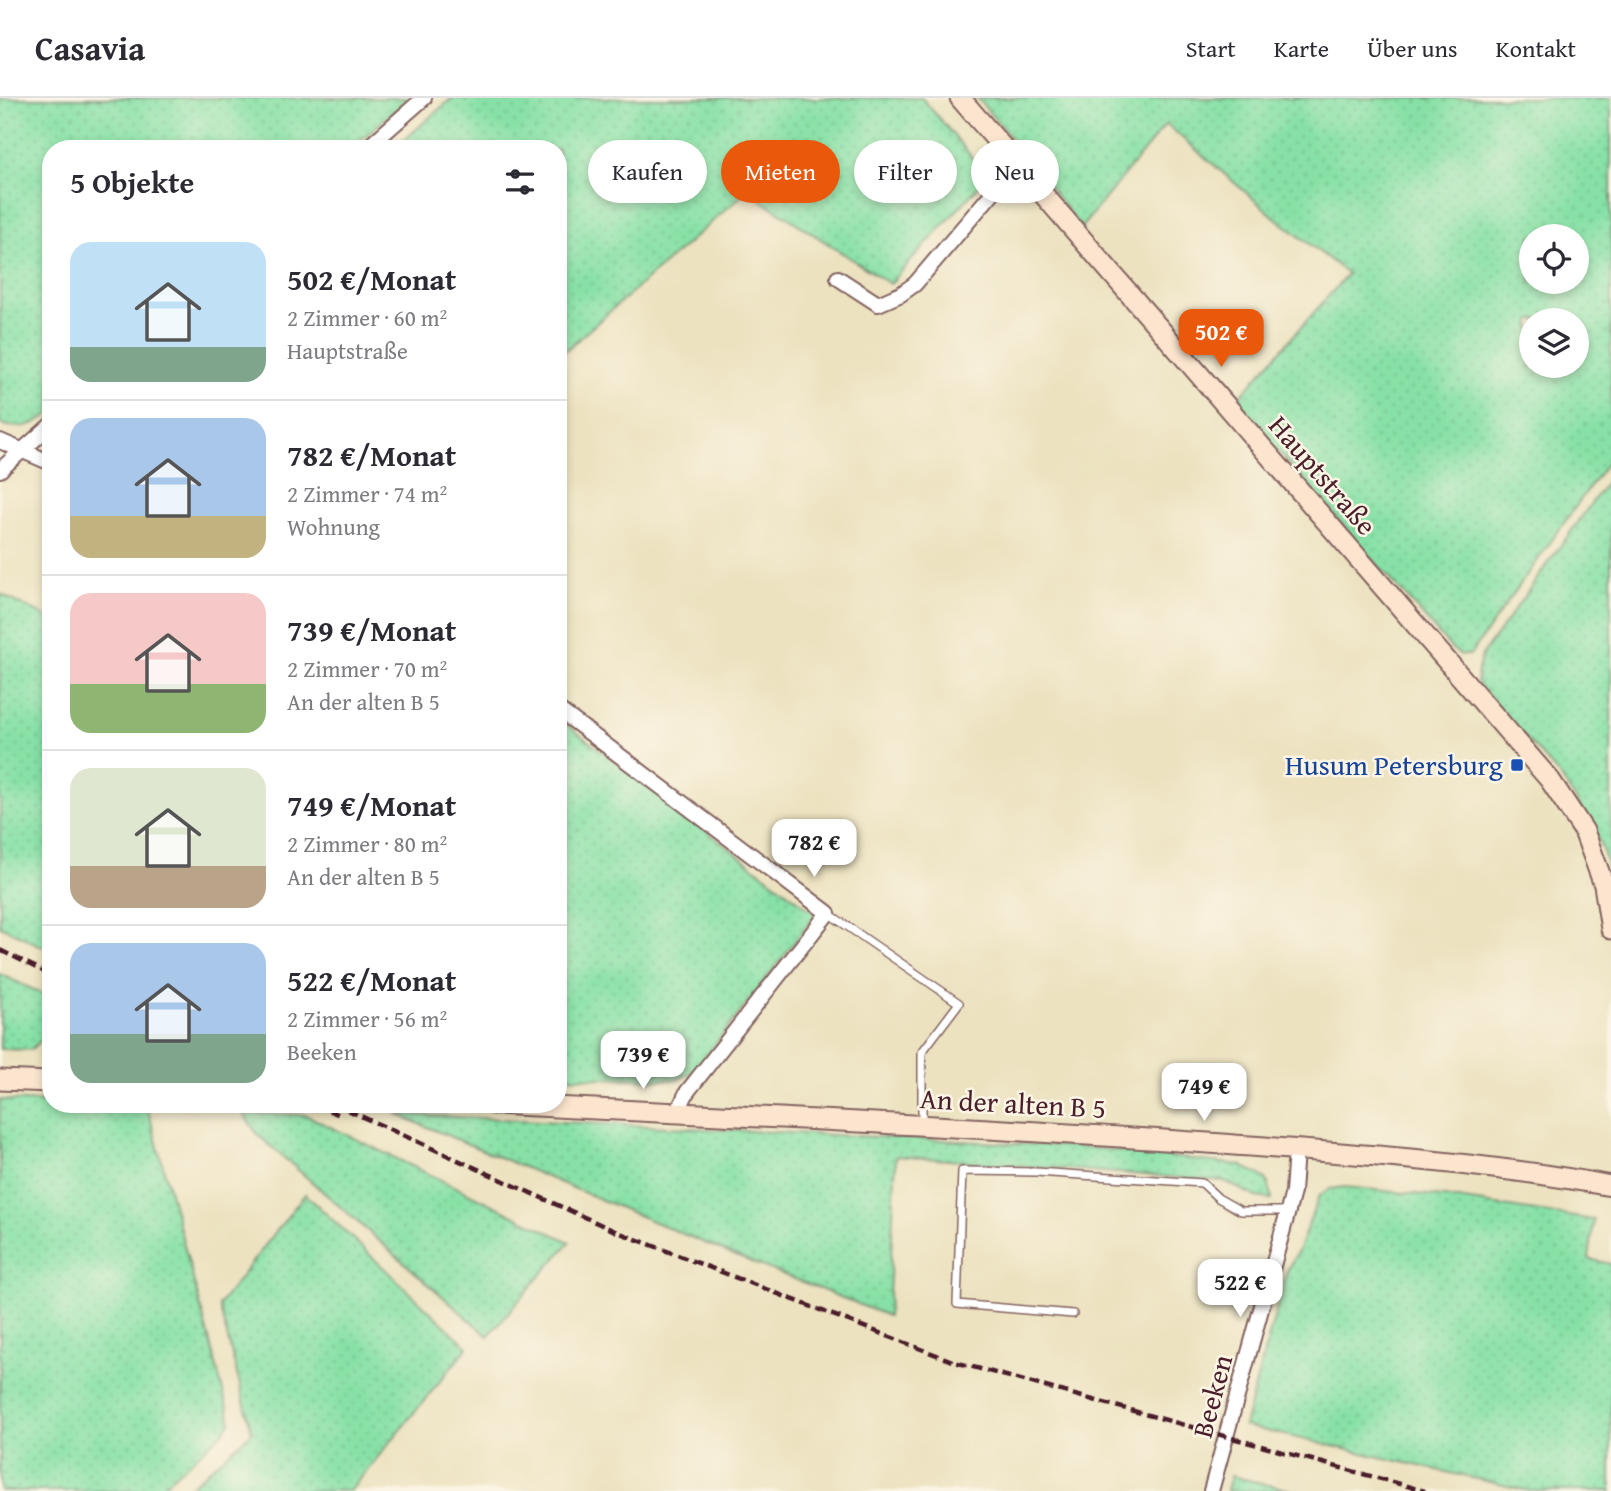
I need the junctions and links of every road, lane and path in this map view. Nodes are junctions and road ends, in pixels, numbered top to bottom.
1 (424, 98) edge
2 (960, 98) edge
3 (376, 140) edge
4 (996, 140) edge
5 (984, 203) edge
6 (1051, 203) edge
7 (838, 278) dead end
8 (42, 433) edge
9 (0, 441) edge
10 (22, 450) junction
11 (42, 459) edge
12 (0, 470) edge
13 (567, 716) edge
14 (828, 913) junction
15 (1611, 929) edge
16 (2, 1080) edge
17 (42, 1082) edge
18 (567, 1108) edge
19 (677, 1113) junction
20 (922, 1126) junction
21 (1296, 1150) junction
22 (1611, 1186) edge
23 (1288, 1211) junction
24 (1073, 1314) dead end
25 (1212, 1491) edge

1 - 3 street
2 - 4 main road, Hauptstraße
5 - 7 street
6 - 15 main road, Hauptstraße
8 - 10 street
9 - 10 street
10 - 11 street
10 - 12 street
13 - 14 street
14 - 19 street
14 - 20 lane
16 - 17 main road
18 - 19 main road, An der alten B 5
19 - 20 main road, An der alten B 5
20 - 21 main road, An der alten B 5
21 - 22 main road, An der alten B 5
21 - 23 street, Beeken
23 - 24 lane
23 - 25 street, Beeken

